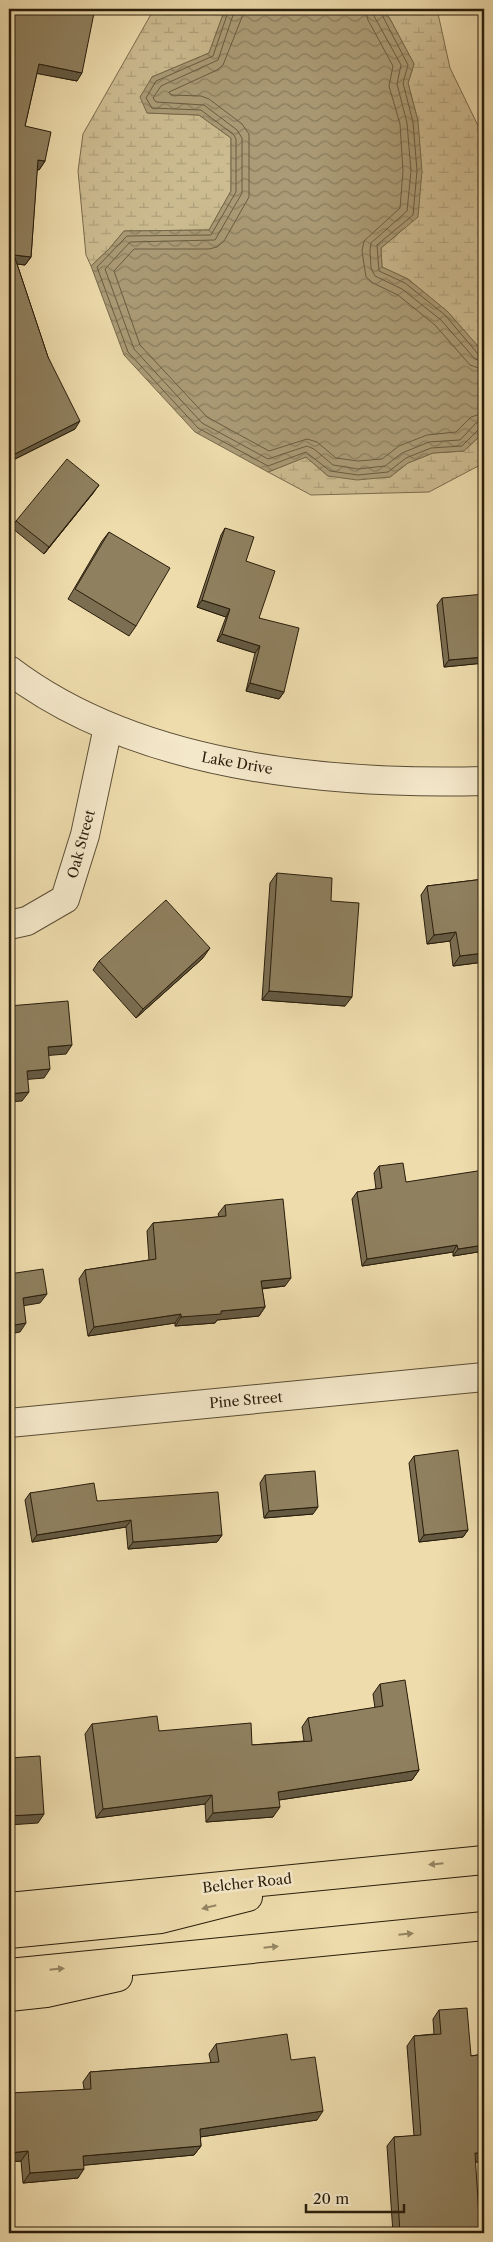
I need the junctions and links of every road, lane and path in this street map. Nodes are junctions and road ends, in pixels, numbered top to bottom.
1 (9, 670) edge
2 (108, 727) junction
3 (484, 781) edge
4 (9, 924) edge
5 (484, 1377) edge
6 (9, 1423) edge
7 (484, 1860) edge
8 (342, 1874) junction
9 (273, 1880) junction
10 (9, 1888) edge
11 (9, 1907) edge
12 (484, 1926) edge
13 (9, 1934) edge
14 (234, 1951) junction
15 (9, 1973) edge
16 (9, 1997) edge

1 - 2 street, Lake Drive
2 - 3 street, Lake Drive
2 - 4 street, Oak Street
5 - 6 street, Pine Street
7 -> 8 main road, Belcher Road
8 - 9 main road, Belcher Road
8 -> 13 main road
9 - 10 main road
9 - 11 main road, Belcher Road
14 -> 12 main road
15 -> 14 main road
14 - 16 main road

